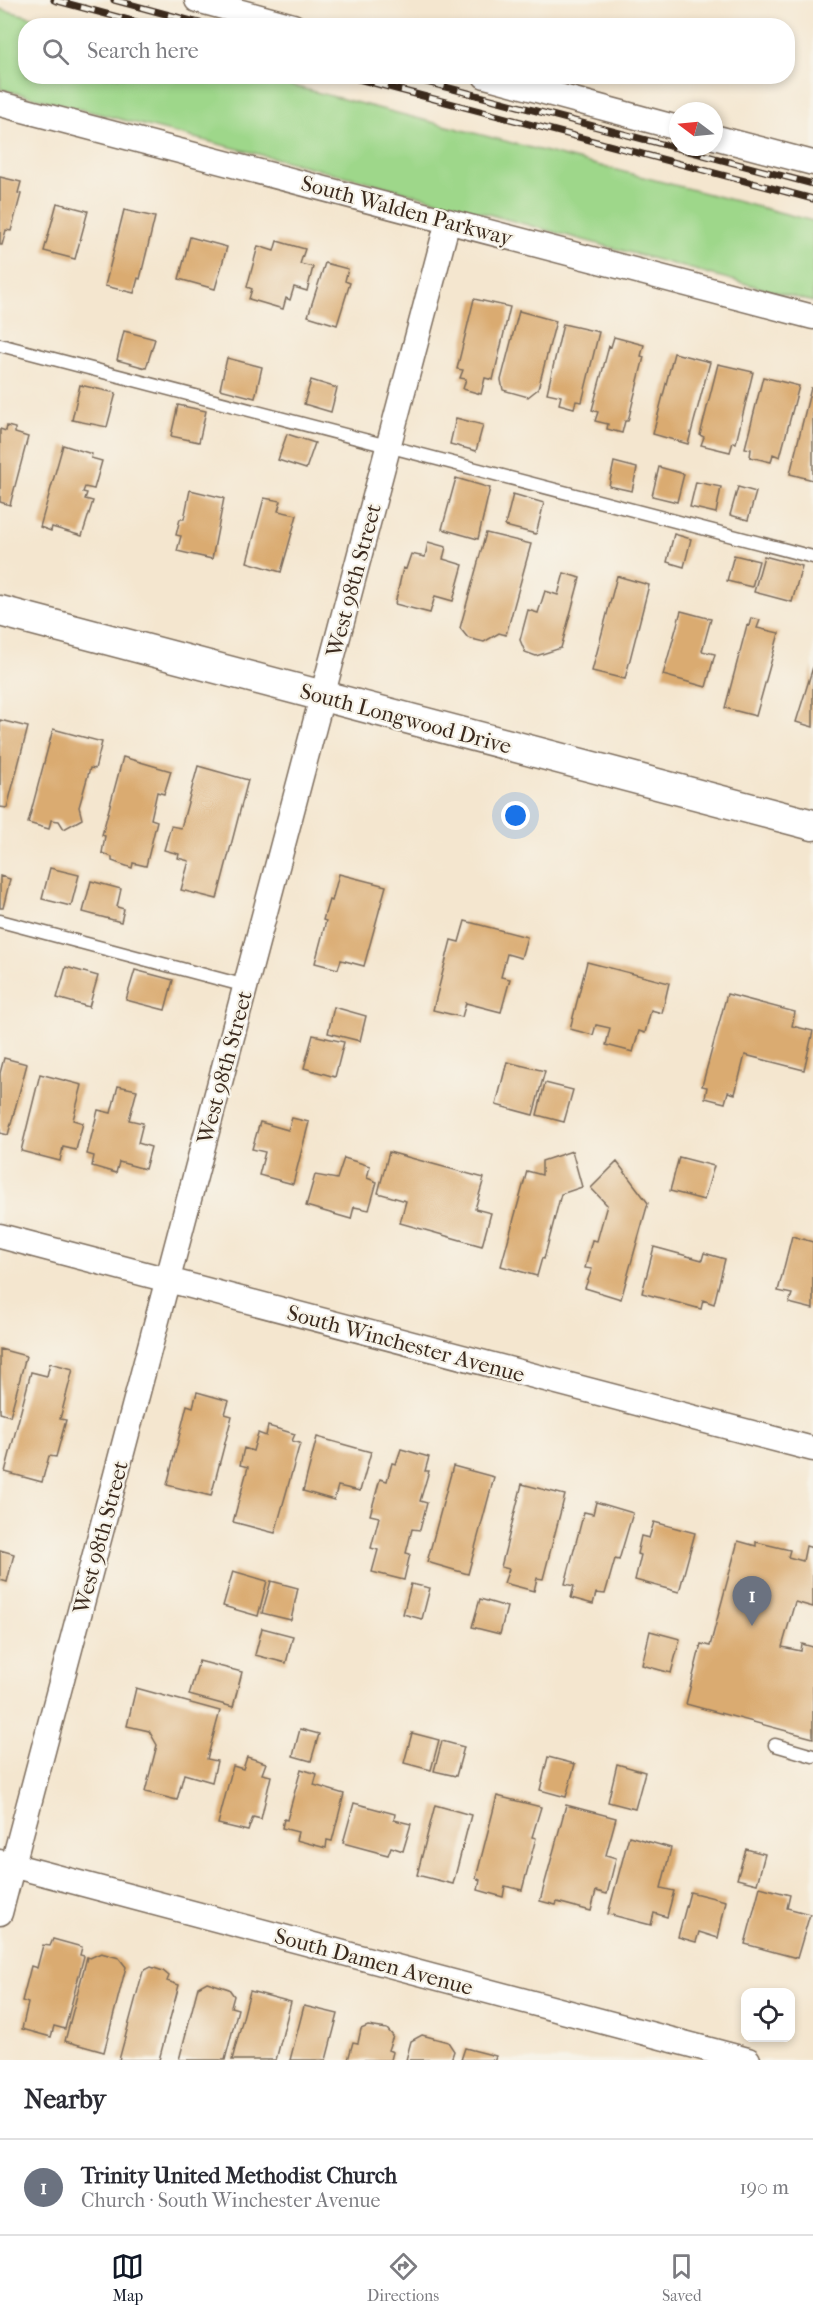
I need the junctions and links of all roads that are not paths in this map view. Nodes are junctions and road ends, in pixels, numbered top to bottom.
1 (197, 0) edge
2 (263, 18) edge
3 (515, 84) edge
4 (0, 104) edge
5 (669, 126) edge
6 (723, 139) edge
7 (813, 164) edge
8 (448, 221) junction
9 (813, 317) edge
10 (0, 345) edge
11 (389, 446) junction
12 (813, 557) edge
13 (0, 611) edge
14 (323, 696) junction
15 (813, 825) edge
16 (0, 921) edge
17 (246, 986) junction
18 (0, 1236) edge
19 (168, 1281) junction
20 (813, 1449) edge
21 (775, 1745) dead end
22 (813, 1756) edge
23 (6, 1864) edge
24 (0, 1913) edge
25 (748, 2060) edge

1 - 2 street
3 - 5 street
4 - 8 street, South Walden Parkway
6 - 7 street
8 - 9 street, South Walden Parkway
8 - 11 street, West 98th Street
10 - 11 lane
11 - 12 lane
11 - 14 street, West 98th Street
13 - 14 street, South Longwood Drive
14 - 15 street, South Longwood Drive
14 - 17 street, West 98th Street
16 - 17 lane
17 - 19 street, West 98th Street
18 - 19 street, South Winchester Avenue
19 - 20 street, South Winchester Avenue
19 - 23 street, West 98th Street
21 - 22 lane
23 - 24 street, West 98th Street
23 - 25 street, South Damen Avenue

